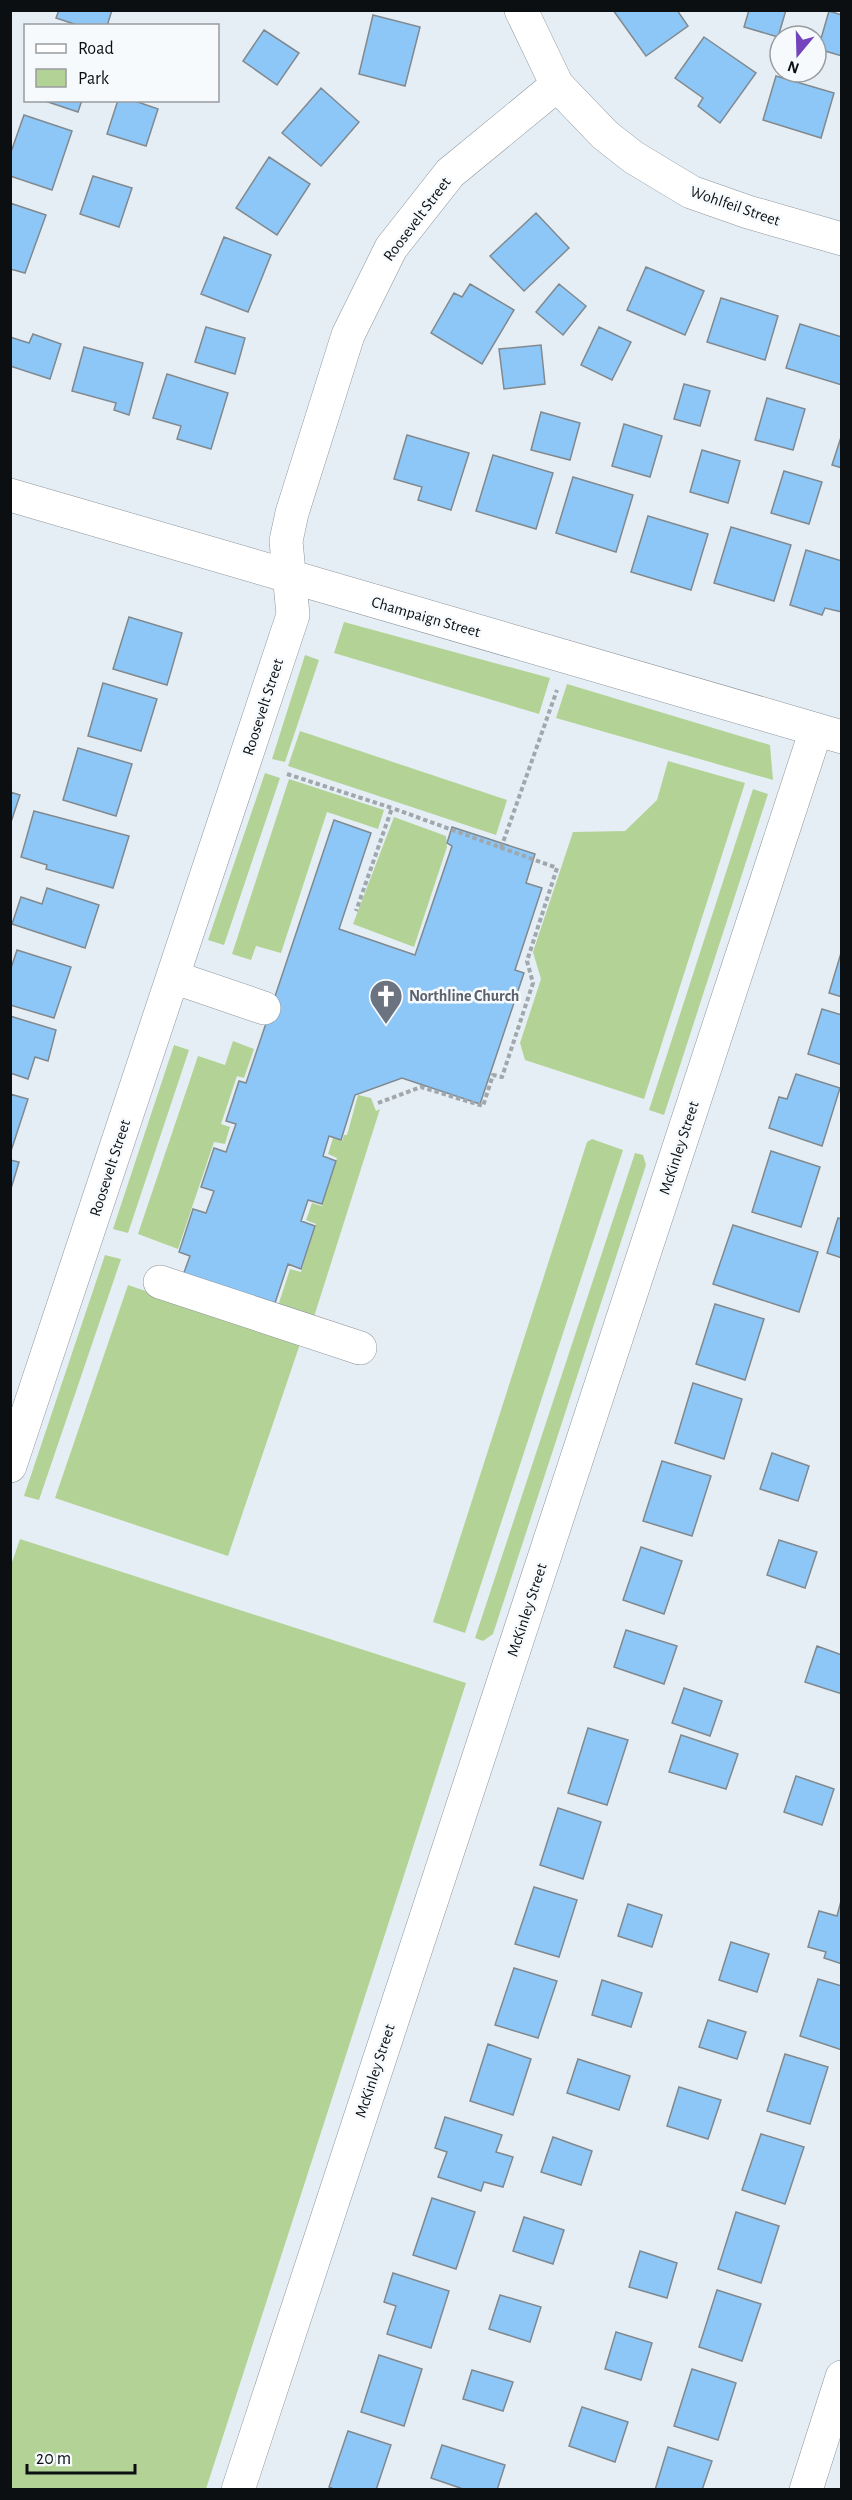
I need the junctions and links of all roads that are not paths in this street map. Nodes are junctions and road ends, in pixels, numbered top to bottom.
1 (521, 10) edge
2 (557, 85) junction
3 (842, 239) edge
4 (10, 495) edge
5 (291, 577) junction
6 (829, 734) edge
7 (173, 976) junction
8 (264, 1008) dead end
9 (160, 1282) dead end
10 (360, 1348) dead end
11 (10, 1466) edge
12 (842, 2378) edge
13 (238, 2490) edge
14 (806, 2490) edge

1 - 2 street
2 - 3 street, Wohlfeil Street
2 - 5 street, Roosevelt Street
4 - 5 street, Champaign Street
5 - 6 street, Champaign Street
5 - 7 street, Roosevelt Street
6 - 13 street, McKinley Street
7 - 8 street
7 - 11 street, Roosevelt Street
9 - 10 street
12 - 14 street

